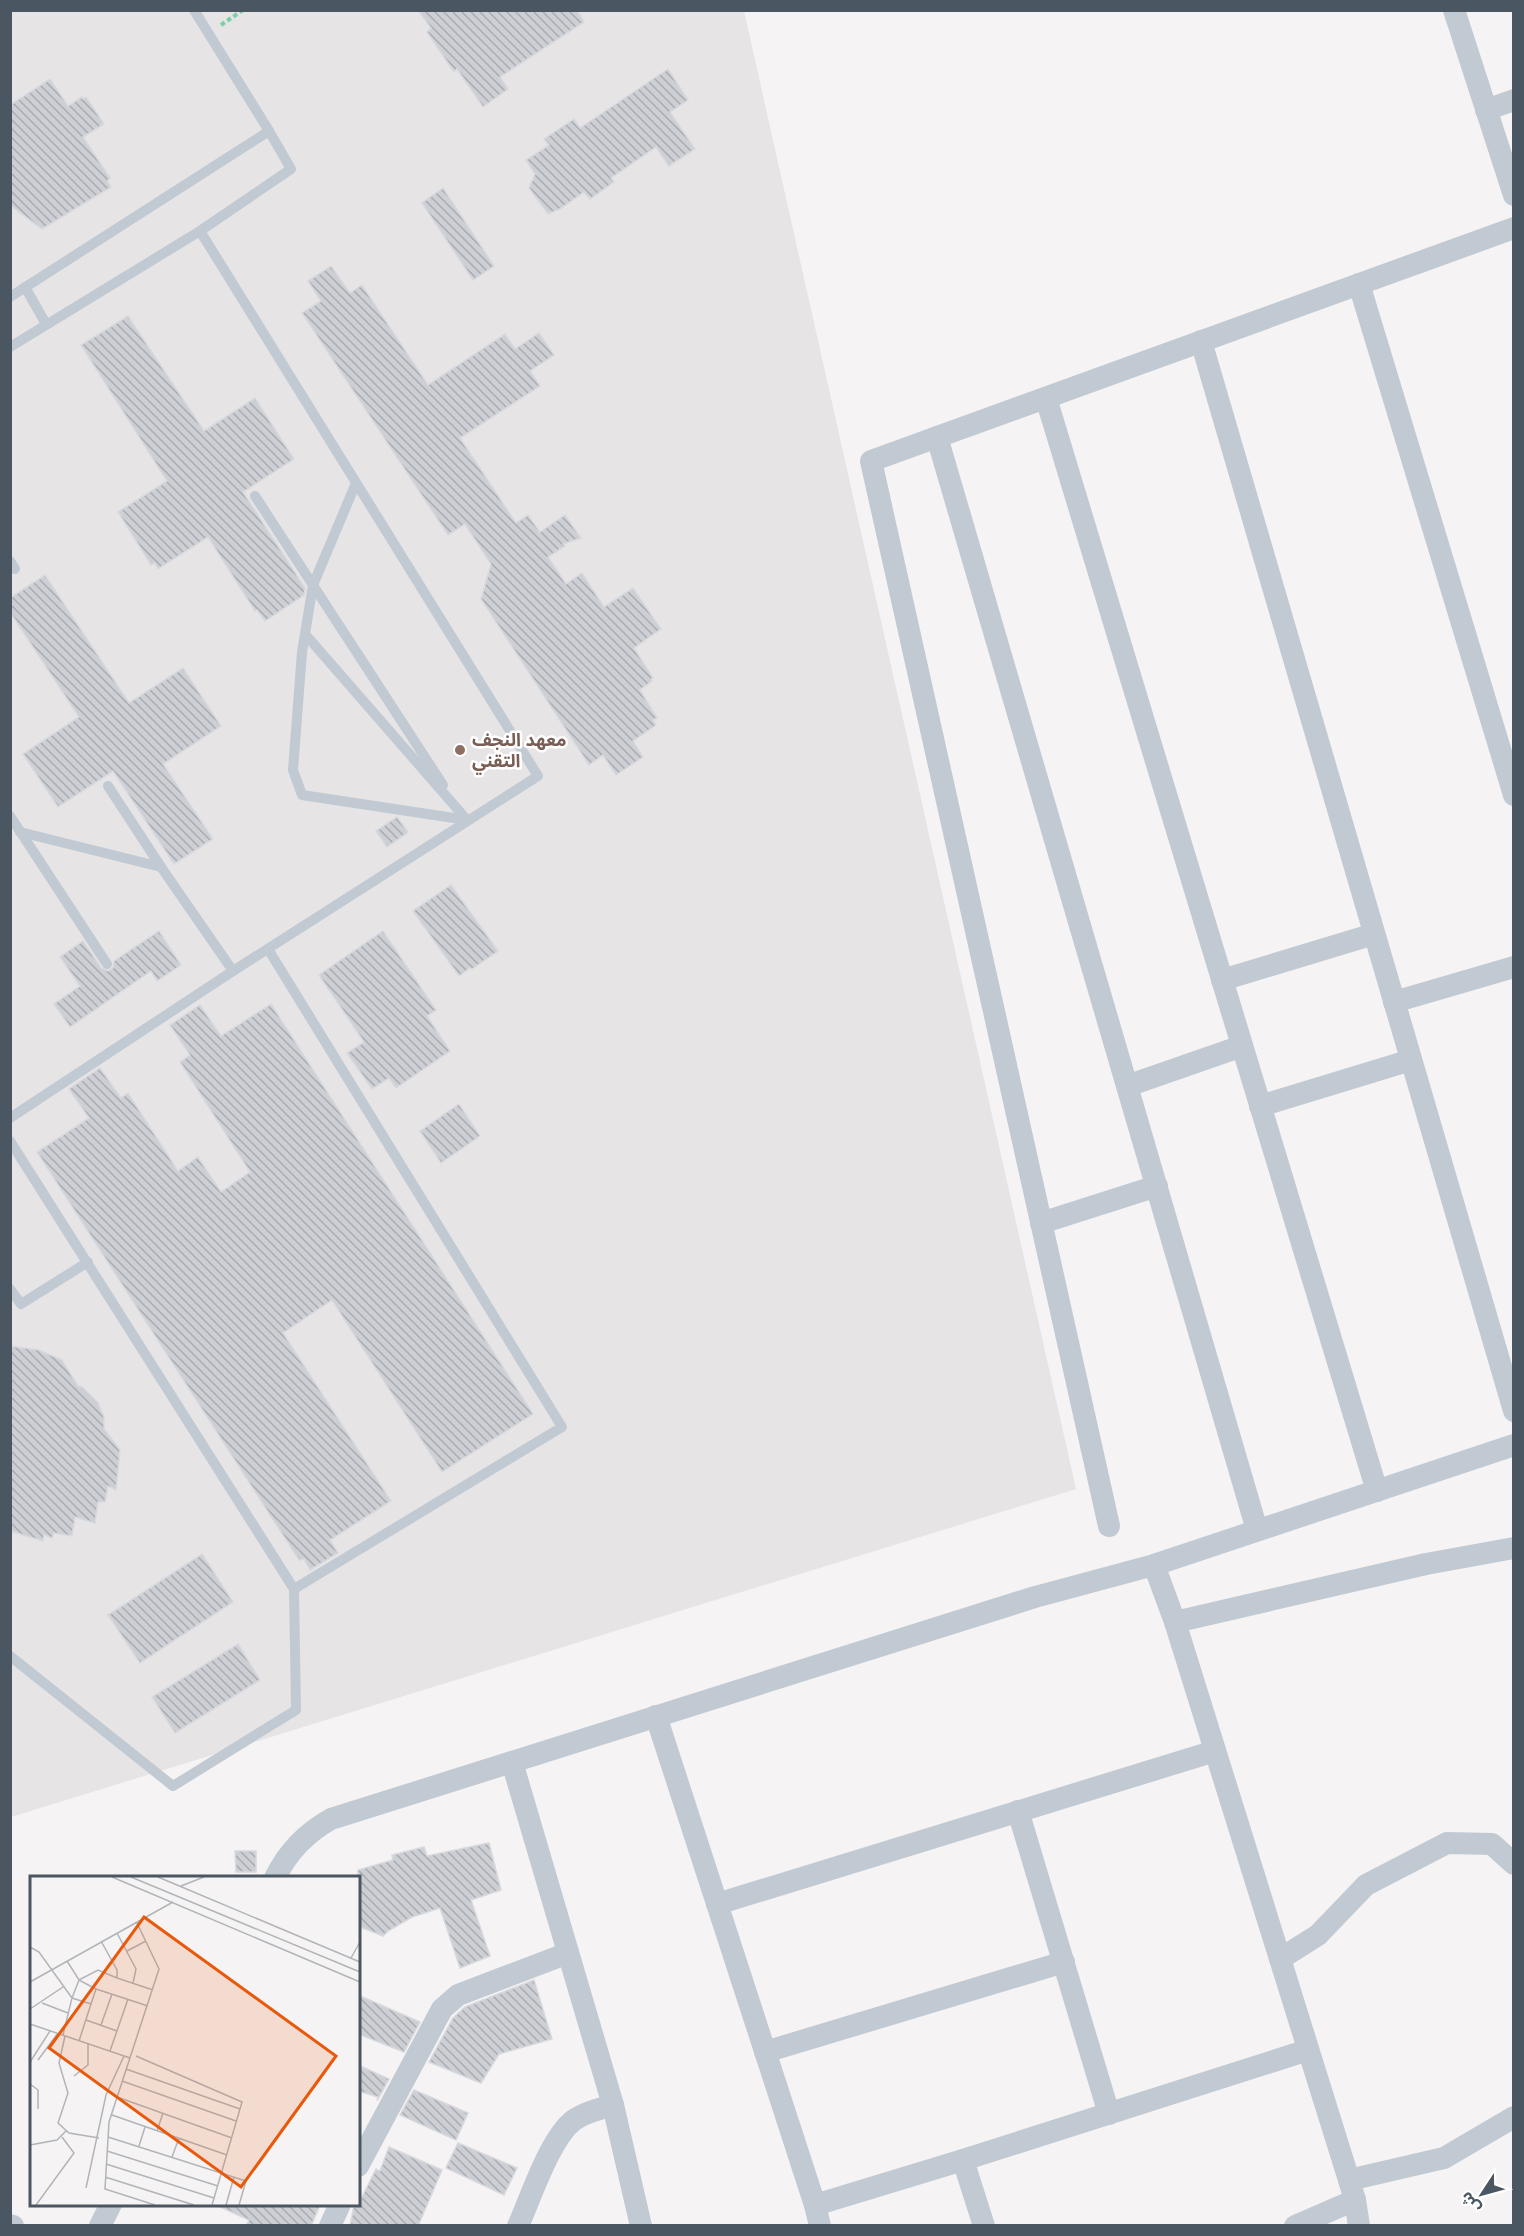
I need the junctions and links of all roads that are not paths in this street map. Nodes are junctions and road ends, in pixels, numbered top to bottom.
1 (194, 10) edge
2 (1454, 10) edge
3 (1514, 100) edge
4 (1486, 110) junction
5 (269, 131) junction
6 (1514, 195) edge
7 (1514, 228) edge
8 (200, 231) junction
9 (1359, 284) junction
10 (25, 287) junction
11 (10, 297) edge
12 (46, 324) junction
13 (1201, 341) junction
14 (10, 347) edge
15 (1046, 398) junction
16 (937, 437) junction
17 (356, 483) junction
18 (255, 496) dead end
19 (313, 585) junction
20 (305, 634) junction
21 (1506, 743) edge
22 (108, 786) dead end
23 (1514, 795) edge
24 (10, 816) edge
25 (466, 820) junction
26 (20, 832) junction
27 (160, 867) junction
28 (1374, 934) junction
29 (268, 949) junction
30 (107, 964) dead end
31 (1514, 967) edge
32 (233, 971) junction
33 (1222, 980) junction
34 (1394, 1002) junction
35 (1242, 1046) junction
36 (1411, 1060) junction
37 (1127, 1086) junction
38 (1260, 1106) junction
39 (10, 1118) edge
40 (10, 1141) edge
41 (1157, 1186) junction
42 (1041, 1223) junction
43 (88, 1262) junction
44 (10, 1288) edge
45 (1514, 1411) edge
46 (1514, 1445) edge
47 (1377, 1491) junction
48 (1109, 1527) dead end
49 (1257, 1530) junction
50 (1514, 1548) edge
51 (1154, 1565) junction
52 (294, 1589) junction
53 (1175, 1622) junction
54 (10, 1656) edge
55 (656, 1716) junction
56 (1215, 1751) junction
57 (512, 1762) junction
58 (1018, 1811) junction
59 (1514, 1864) edge
60 (276, 1876) edge
61 (717, 1904) junction
62 (568, 1953) junction
63 (1280, 1959) junction
64 (1064, 1962) junction
65 (1308, 2050) junction
66 (765, 2052) junction
67 (613, 2105) junction
68 (1109, 2114) junction
69 (1514, 2116) edge
70 (963, 2160) junction
71 (360, 2162) edge
72 (1352, 2190) junction
73 (110, 2206) edge
74 (340, 2206) edge
75 (818, 2215) edge
76 (519, 2225) edge
77 (100, 2226) edge
78 (330, 2226) edge
79 (642, 2226) edge
80 (984, 2226) edge
81 (1295, 2226) edge
82 (1359, 2226) edge

1 - 5 lane
2 - 4 street
3 - 4 street
4 - 6 street
5 - 8 lane
5 - 10 lane
7 - 9 street
8 - 12 lane
8 - 17 lane
9 - 13 street
9 - 21 street
10 - 11 lane
10 - 12 lane
12 - 14 lane
13 - 15 street
13 - 28 street
15 - 16 street
15 - 33 street
16 - 37 street
16 - 42 street
17 - 19 lane
17 - 25 lane
18 - 19 lane
19 - 20 lane
19 - 25 lane
20 - 25 lane
20 - 25 lane
21 - 23 street
22 - 27 lane
24 - 26 lane
25 - 29 lane
26 - 27 lane
26 - 30 lane
27 - 32 lane
28 - 33 street
28 - 34 street
29 - 32 lane
29 - 52 lane
31 - 34 street
32 - 39 lane
33 - 35 street
34 - 36 street
35 - 37 street
35 - 38 street
36 - 38 street
36 - 45 street
37 - 41 street
38 - 47 street
40 - 43 lane
41 - 42 street
41 - 49 street
42 - 48 street
43 - 44 lane
43 - 52 lane
46 - 47 street
47 - 49 street
49 - 51 street
50 - 53 street
51 - 53 street
51 - 55 street
52 - 54 lane
53 - 56 street
55 - 57 street
55 - 61 street
56 - 58 street
56 - 63 street
57 - 60 street
57 - 62 street
58 - 61 street
58 - 64 street
59 - 63 street
61 - 66 street
62 - 67 street
62 - 71 street
63 - 65 street
64 - 66 street
64 - 68 street
65 - 68 street
65 - 72 street
66 - 75 street
67 - 76 street
67 - 79 street
68 - 70 street
69 - 72 street
70 - 75 street
70 - 80 street
72 - 81 street
72 - 82 street
73 - 77 street
74 - 78 street

